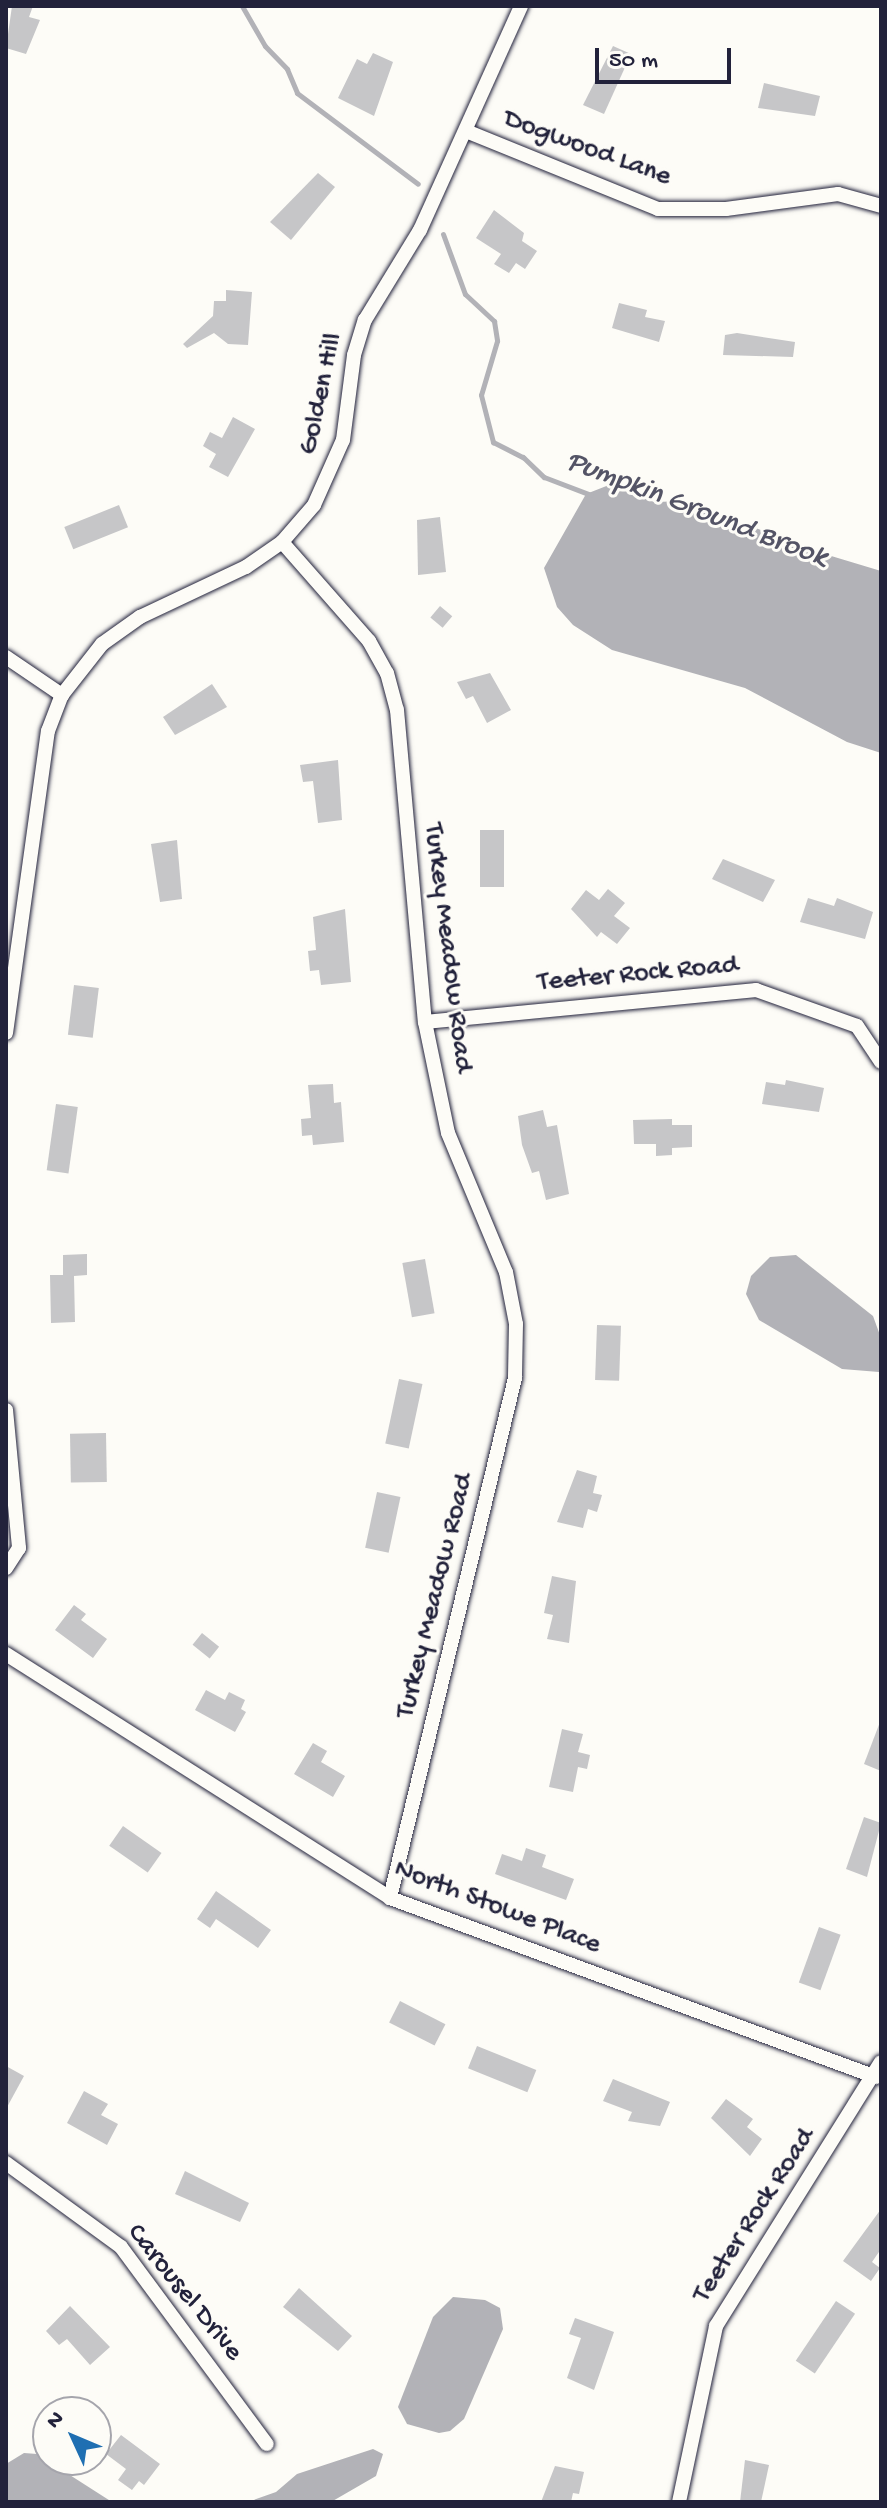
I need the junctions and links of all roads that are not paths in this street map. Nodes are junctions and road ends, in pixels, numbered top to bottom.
1 (521, 6) edge
2 (466, 131) junction
3 (881, 206) edge
4 (282, 542) junction
5 (6, 657) edge
6 (62, 695) junction
7 (425, 1022) junction
8 (6, 1033) edge
9 (881, 1062) edge
10 (6, 1410) edge
11 (6, 1568) edge
12 (6, 1654) edge
13 (390, 1898) junction
14 (881, 2062) edge
15 (876, 2077) junction
16 (6, 2163) edge
17 (267, 2444) dead end
18 (679, 2502) edge

1 - 2 street, Golden Hill
2 - 3 street, Dogwood Lane
2 - 4 street, Golden Hill
4 - 6 street, Golden Hill
4 - 7 street, Turkey Meadow Road
5 - 6 street
6 - 8 street, Golden Hill
7 - 9 street, Teeter Rock Road
7 - 13 street, Turkey Meadow Road
10 - 11 street
12 - 13 street, North Stowe Place
13 - 15 street, North Stowe Place
14 - 15 street, Teeter Rock Road
15 - 18 street, Teeter Rock Road
16 - 17 street, Carousel Drive

